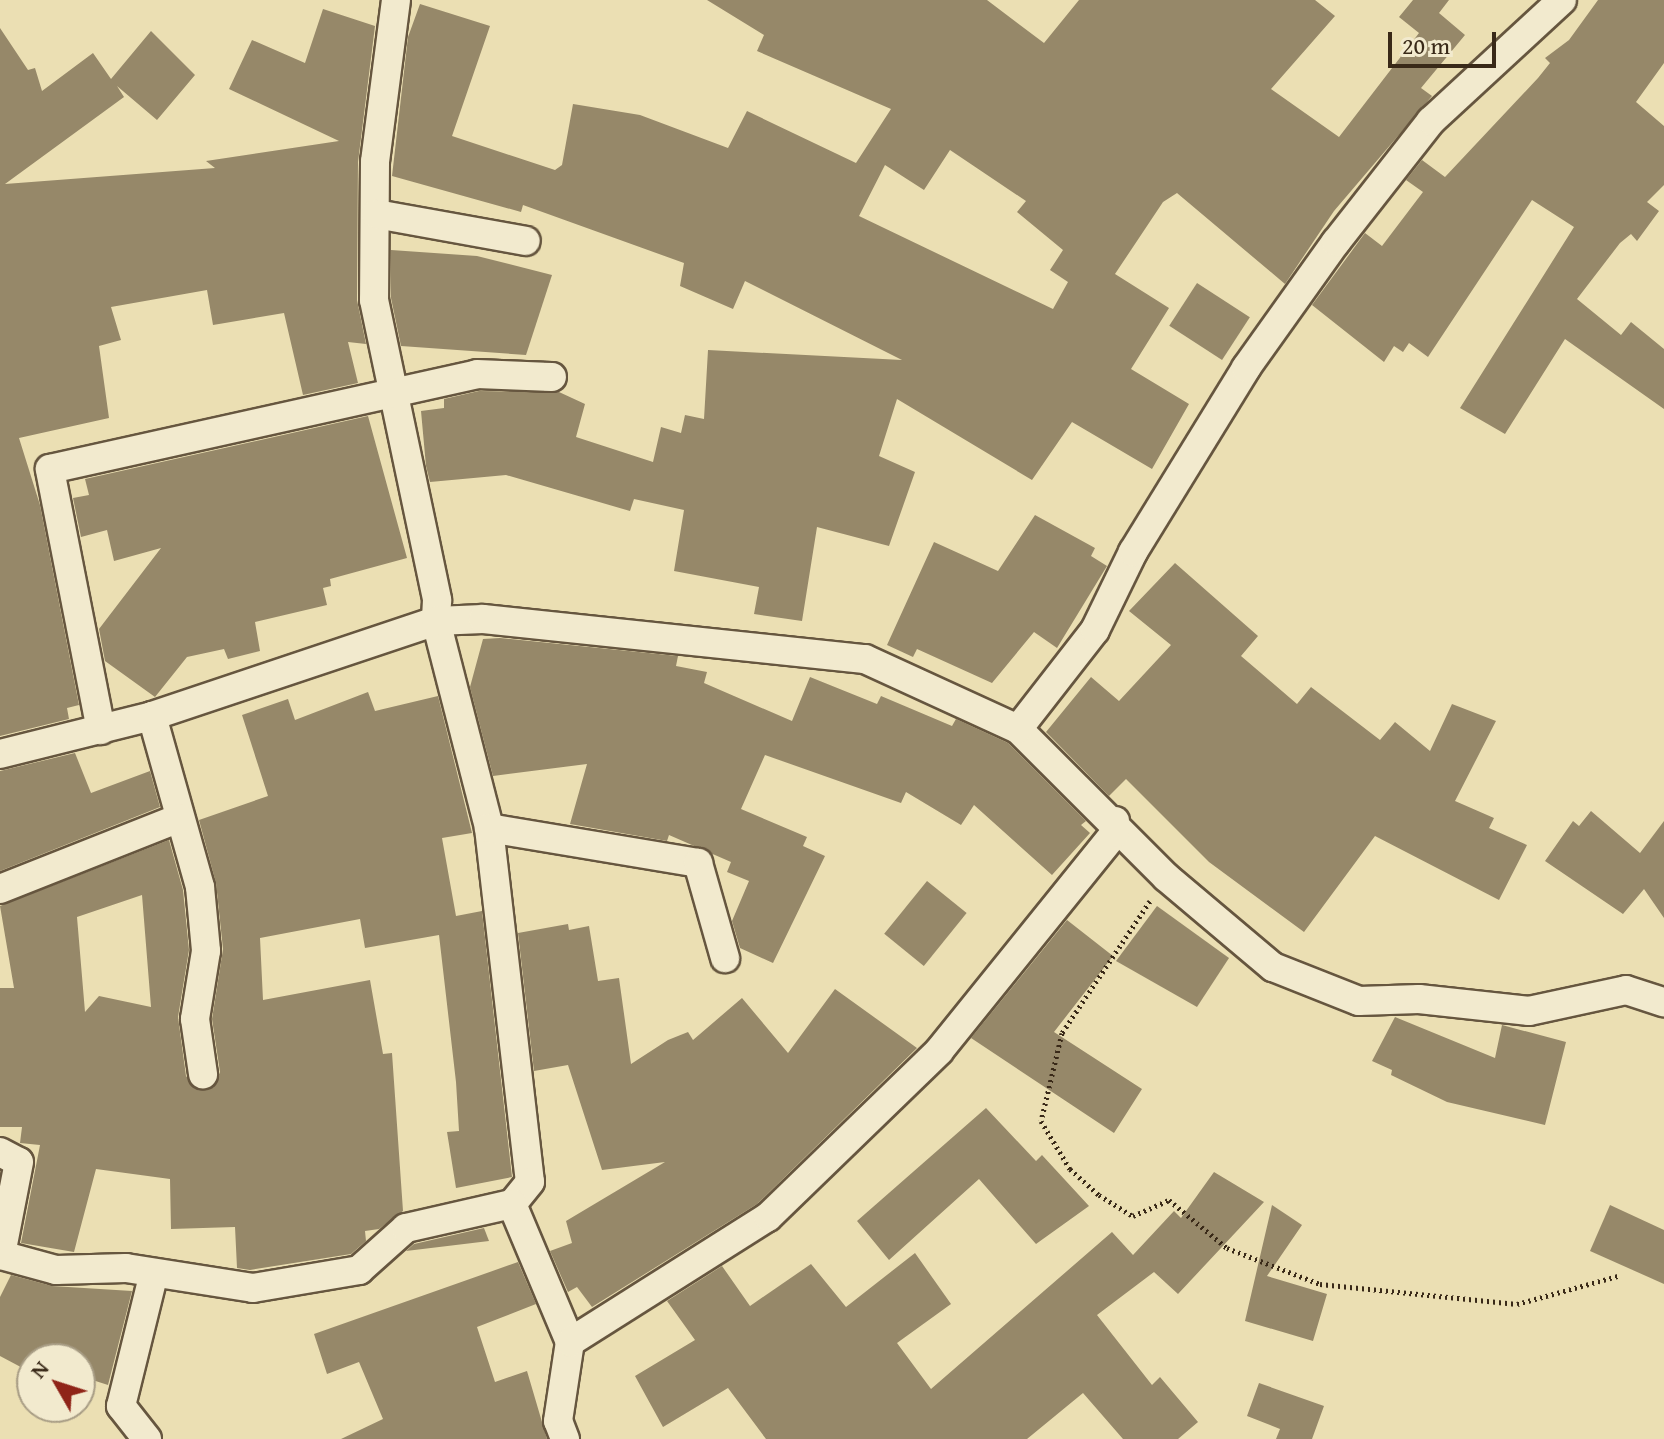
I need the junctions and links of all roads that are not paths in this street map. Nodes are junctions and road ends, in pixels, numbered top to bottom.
1 (396, 0) edge
2 (1562, 0) edge
3 (376, 214) junction
4 (526, 241) dead end
5 (552, 377) dead end
6 (392, 391) junction
7 (436, 621) junction
8 (152, 716) junction
9 (1018, 729) junction
10 (101, 730) junction
11 (0, 754) edge
12 (179, 818) junction
13 (1115, 821) junction
14 (489, 828) junction
15 (0, 889) edge
16 (725, 958) dead end
17 (1664, 1002) edge
18 (203, 1074) dead end
19 (0, 1152) edge
20 (512, 1204) junction
21 (153, 1277) junction
22 (570, 1342) junction
23 (147, 1439) edge
24 (565, 1439) edge

1 - 3 street
2 - 9 street
3 - 4 street
3 - 6 street
5 - 6 street
6 - 7 street
6 - 10 street
7 - 8 street
7 - 9 street
7 - 14 street
8 - 10 street
8 - 12 street
9 - 13 street
10 - 11 street
12 - 15 street
12 - 18 street
13 - 17 street
13 - 22 street
14 - 16 street
14 - 20 street
19 - 21 street
20 - 21 street
20 - 22 street
21 - 23 street
22 - 24 street

